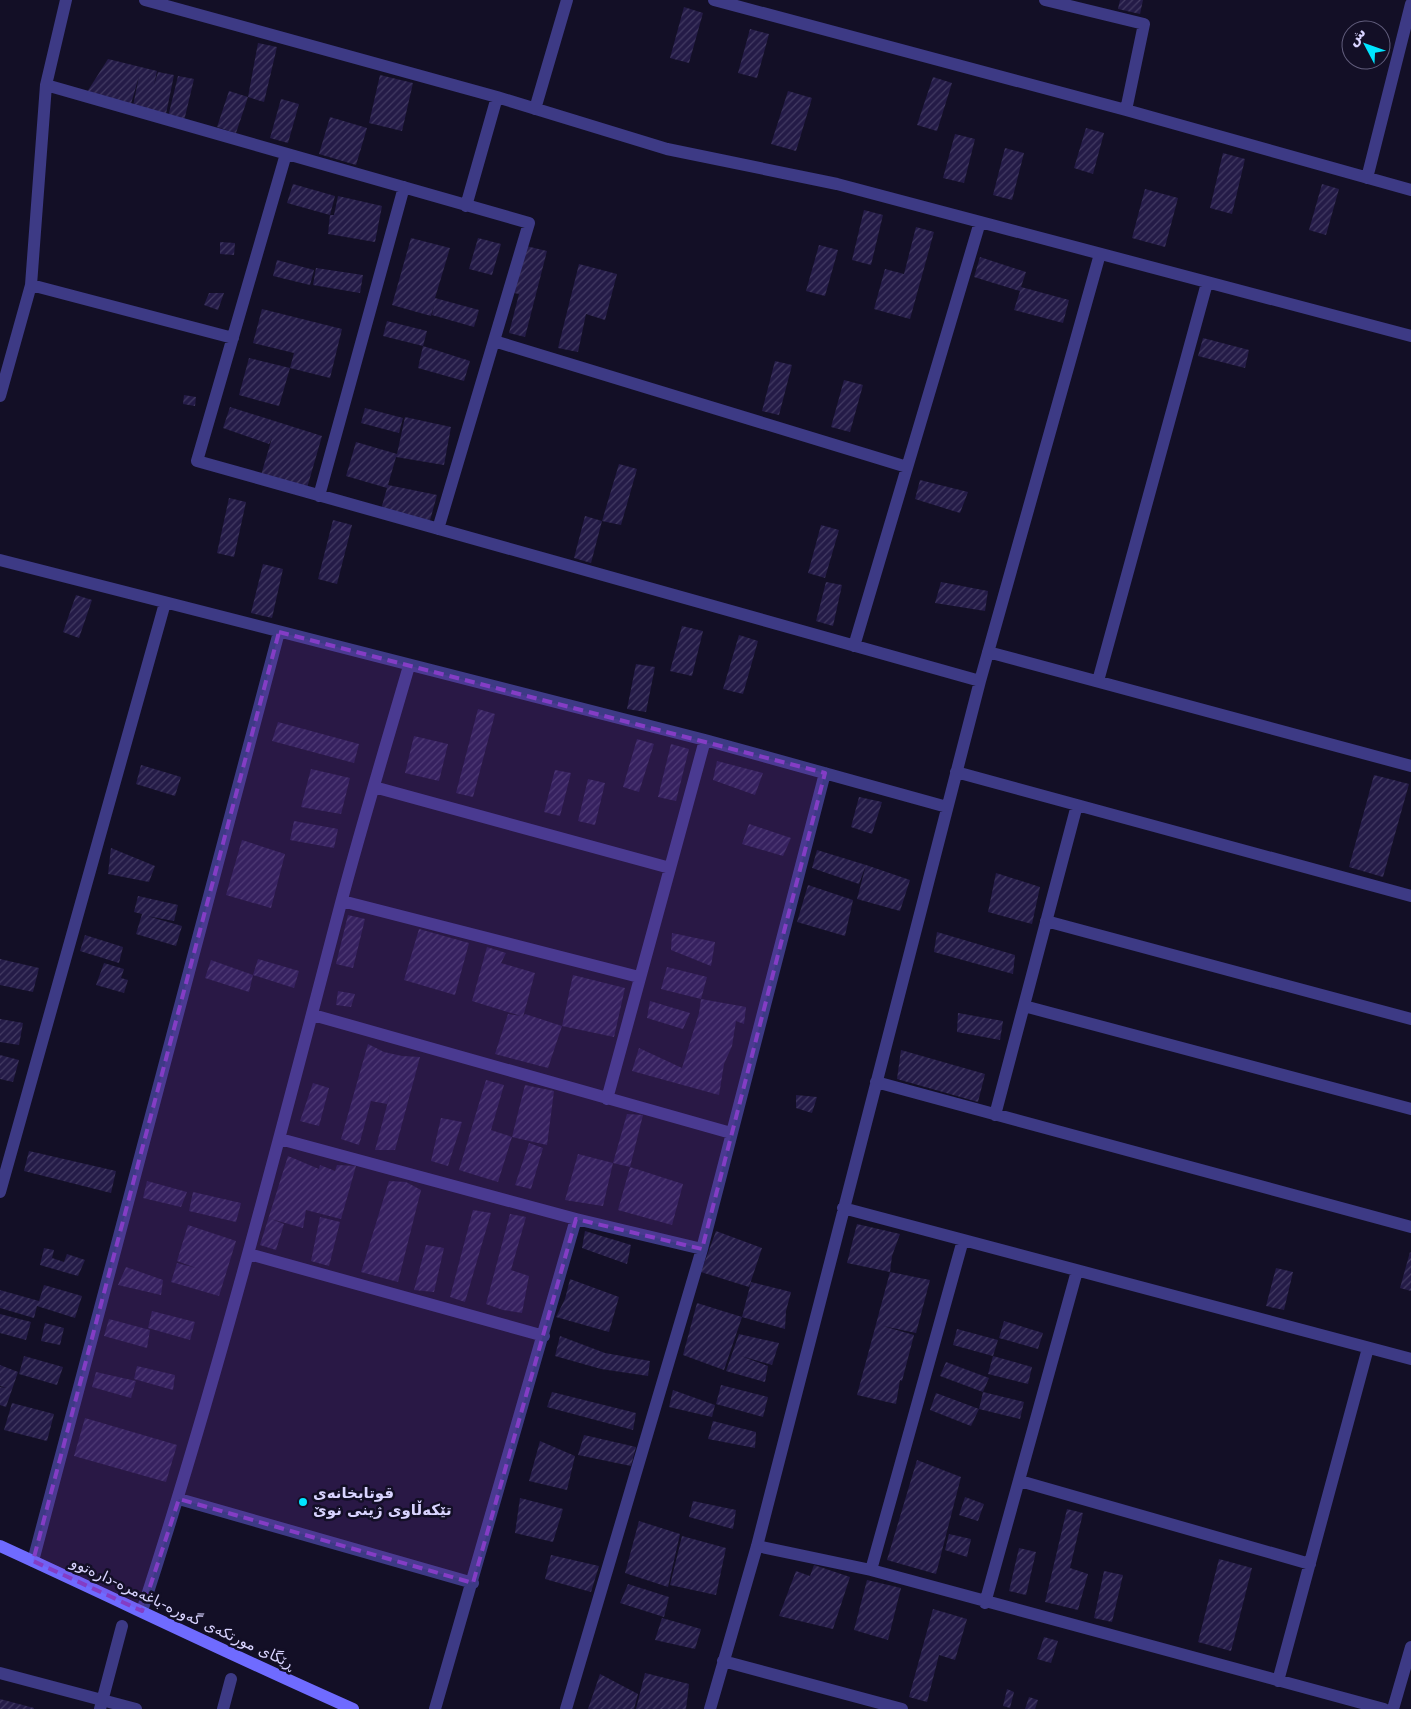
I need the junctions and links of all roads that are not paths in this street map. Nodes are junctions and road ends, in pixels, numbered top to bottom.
1 (66, 0) edge
2 (145, 0) edge
3 (567, 0) edge
4 (714, 0) edge
5 (1045, 0) edge
6 (1411, 4) edge
7 (46, 85) junction
8 (497, 97) junction
9 (535, 108) junction
10 (1126, 110) junction
11 (286, 154) junction
12 (1368, 178) junction
13 (404, 187) junction
14 (1411, 190) edge
15 (466, 206) junction
16 (980, 222) junction
17 (1100, 254) junction
18 (1207, 283) junction
19 (31, 285) junction
20 (1411, 336) edge
21 (232, 338) junction
22 (494, 340) junction
23 (0, 396) edge
24 (907, 467) junction
25 (319, 496) junction
26 (438, 529) junction
27 (0, 560) edge
28 (165, 602) junction
29 (279, 632) junction
30 (854, 646) junction
31 (988, 652) junction
32 (409, 666) junction
33 (980, 681) junction
34 (1098, 681) junction
35 (705, 740) junction
36 (1411, 766) edge
37 (956, 772) junction
38 (825, 773) junction
39 (374, 787) junction
40 (1077, 805) junction
41 (947, 807) junction
42 (670, 868) junction
43 (1411, 896) edge
44 (342, 901) junction
45 (1046, 921) junction
46 (639, 977) junction
47 (1024, 1006) junction
48 (312, 1015) junction
49 (1411, 1019) edge
50 (876, 1082) junction
51 (607, 1099) junction
52 (1411, 1109) edge
53 (995, 1115) junction
54 (731, 1133) junction
55 (280, 1139) junction
56 (0, 1192) edge
57 (843, 1208) junction
58 (576, 1219) junction
59 (1411, 1227) edge
60 (963, 1240) junction
61 (702, 1249) junction
62 (249, 1254) junction
63 (1077, 1270) junction
64 (544, 1336) junction
65 (1368, 1348) junction
66 (1411, 1359) edge
67 (1020, 1481) junction
68 (178, 1499) junction
69 (0, 1546) edge
70 (757, 1546) junction
71 (33, 1561) junction
72 (1310, 1564) junction
73 (871, 1570) junction
74 (473, 1582) junction
75 (986, 1603) junction
76 (142, 1611) junction
77 (122, 1626) dead end
78 (1411, 1647) edge
79 (723, 1661) junction
80 (0, 1673) edge
81 (231, 1679) dead end
82 (1278, 1681) junction
83 (101, 1705) edge
84 (136, 1709) edge
85 (223, 1709) edge
86 (354, 1709) edge
87 (436, 1709) edge
88 (566, 1709) edge
89 (710, 1709) edge
90 (902, 1709) edge
91 (1384, 1709) edge
92 (1393, 1709) edge

1 - 7 street
2 - 8 street
3 - 9 street
4 - 10 street
5 - 10 street
6 - 12 street
7 - 11 street
7 - 19 street
8 - 9 street
8 - 15 street
9 - 16 street
10 - 12 street
11 - 13 street
11 - 21 street
12 - 14 street
13 - 15 street
13 - 25 street
15 - 22 street
16 - 17 street
16 - 24 street
17 - 18 street
17 - 31 street
18 - 20 street
18 - 34 street
19 - 21 street
19 - 23 street
21 - 25 street
22 - 24 street
22 - 26 street
24 - 30 street
25 - 26 street
26 - 30 street
27 - 28 street
28 - 29 street
28 - 56 street
29 - 32 street
29 - 71 street
30 - 33 street
31 - 33 street
31 - 34 street
32 - 35 street
32 - 39 street
33 - 37 street
34 - 36 street
35 - 38 street
35 - 42 street
37 - 40 street
37 - 41 street
38 - 41 street
38 - 54 street
39 - 42 street
39 - 44 street
40 - 43 street
40 - 45 street
41 - 50 street
42 - 46 street
44 - 46 street
44 - 48 street
45 - 47 street
45 - 49 street
46 - 51 street
47 - 52 street
47 - 53 street
48 - 51 street
48 - 55 street
50 - 53 street
50 - 57 street
51 - 54 street
53 - 59 street
54 - 61 street
55 - 58 street
55 - 62 street
57 - 60 street
57 - 70 street
58 - 61 street
58 - 64 street
60 - 63 street
60 - 73 street
61 - 88 street
62 - 64 street
62 - 68 street
63 - 65 street
63 - 67 street
64 - 74 street
65 - 66 street
65 - 72 street
67 - 72 street
67 - 75 street
68 - 74 street
68 - 76 street
69 - 71 street, ڕێگای مورتکەی گەورە-باغەمرە-دارەتوو
70 - 73 street
70 - 79 street
71 - 76 street, ڕێگای مورتکەی گەورە-باغەمرە-دارەتوو
72 - 82 street
73 - 75 street
74 - 87 street
75 - 82 street
76 - 86 street, ڕێگای مورتکەی گەورە-باغەمرە-دارەتوو
77 - 83 street
78 - 92 street
79 - 89 street
79 - 90 street
80 - 83 street
81 - 85 street
82 - 91 street
83 - 84 street

